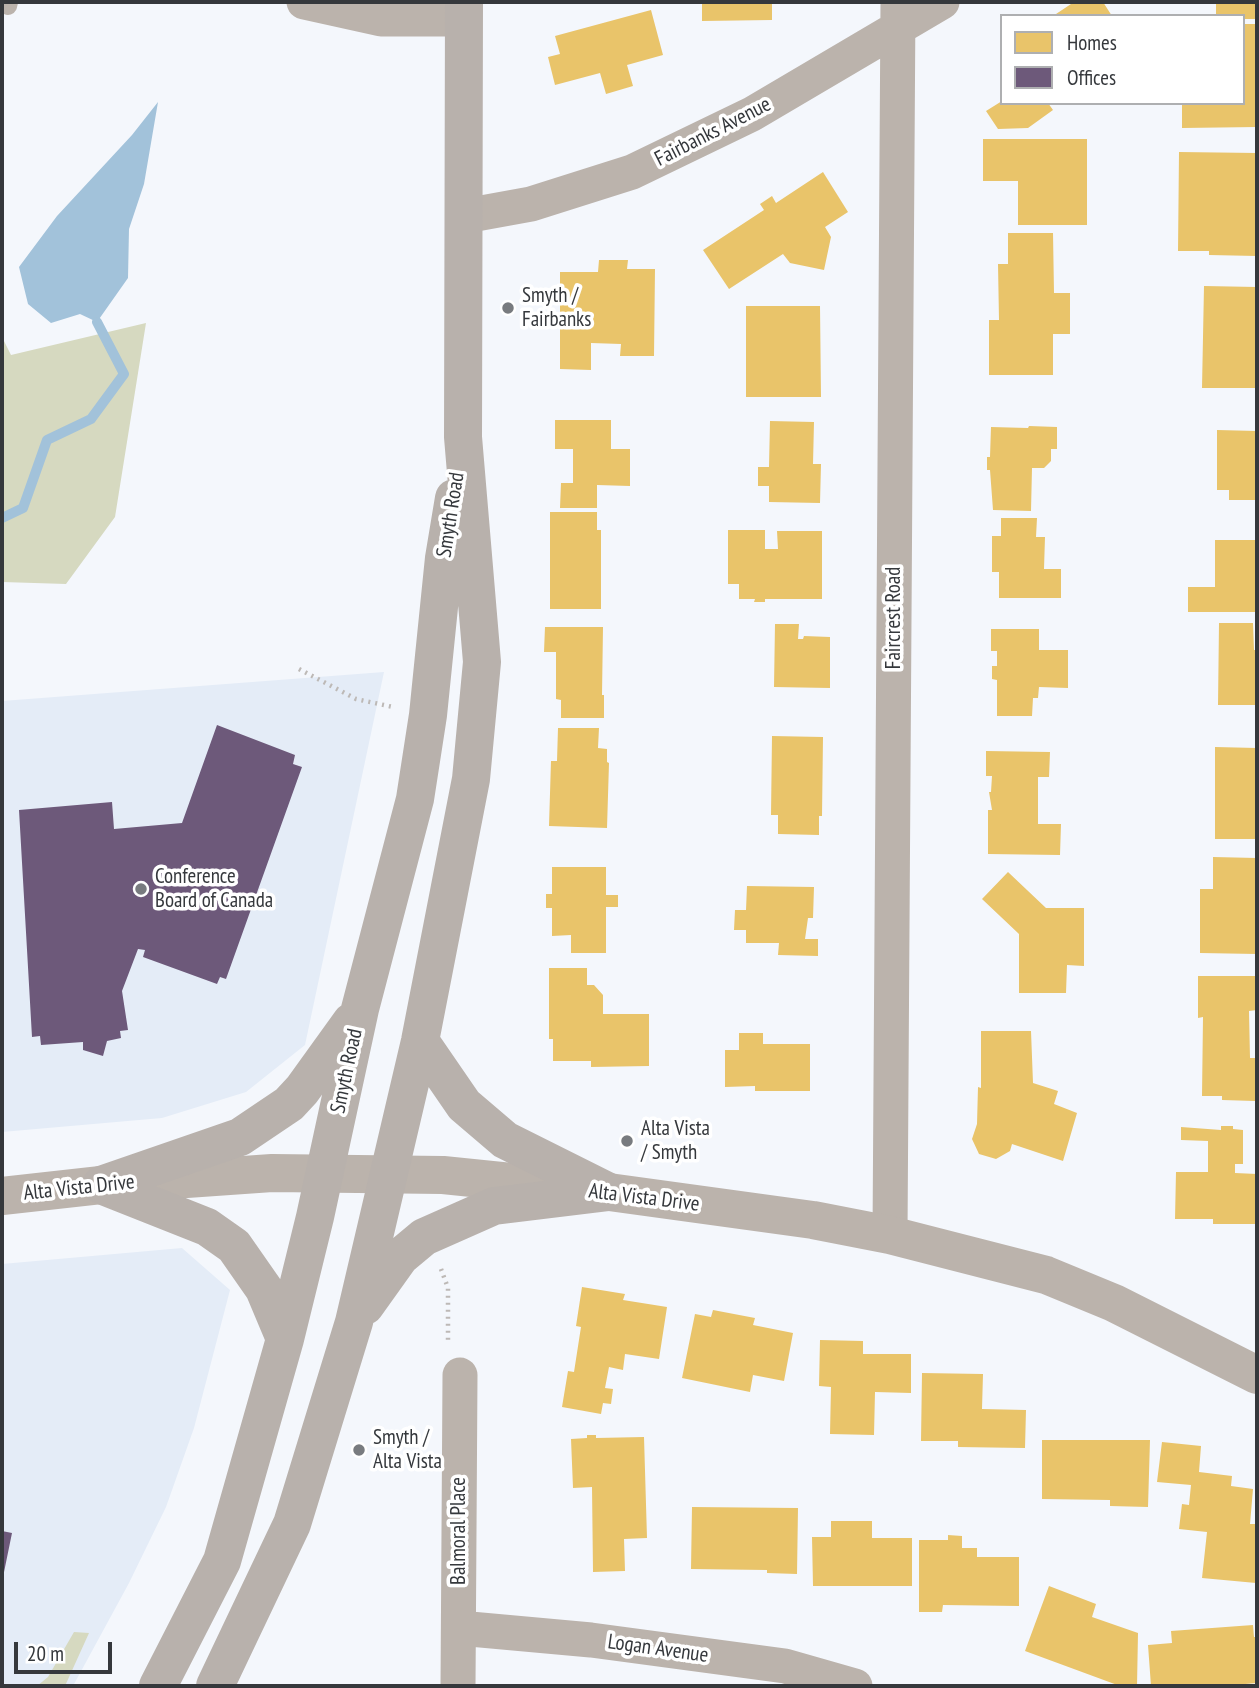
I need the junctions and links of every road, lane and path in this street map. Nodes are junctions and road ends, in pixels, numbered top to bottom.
1 (9, 2) edge
2 (304, 2) edge
3 (942, 2) edge
4 (2, 3) edge
5 (464, 10) edge
6 (898, 15) edge
7 (465, 216) junction
8 (463, 437) junction
9 (299, 669) dead end
10 (394, 708) dead end
11 (360, 1009) junction
12 (420, 1041) junction
13 (326, 1173) junction
14 (388, 1175) junction
15 (101, 1185) junction
16 (609, 1192) junction
17 (2, 1196) edge
18 (890, 1235) junction
19 (439, 1264) dead end
20 (354, 1322) junction
21 (285, 1339) junction
22 (460, 1375) joint
23 (1257, 1375) edge
24 (458, 1628) junction
25 (158, 1686) edge
26 (215, 1686) edge
27 (458, 1686) edge
28 (855, 1686) edge

1 - 4 lane
2 - 5 street
3 - 6 street, Fairbanks Avenue
5 - 7 main road, Smyth Road
6 - 7 street, Fairbanks Avenue
6 - 18 street, Faircrest Road
7 - 8 main road, Smyth Road
8 - 11 main road, Smyth Road
8 - 12 main road, Smyth Road
9 - 10 path
11 - 13 main road, Smyth Road
11 - 15 main road
12 - 14 main road, Smyth Road
12 - 16 main road
13 - 14 street, Alta Vista Drive
13 - 15 street, Alta Vista Drive
13 - 21 main road, Smyth Road
14 - 16 street, Alta Vista Drive
14 - 20 main road, Smyth Road
15 - 17 street, Alta Vista Drive
15 - 21 main road
16 - 18 street, Alta Vista Drive
16 - 20 main road
18 - 23 street, Alta Vista Drive
19 - 22 path
20 - 26 main road, Smyth Road
21 - 25 main road, Smyth Road
22 - 24 street, Balmoral Place
24 - 27 street, Balmoral Place
24 - 28 street, Logan Avenue

